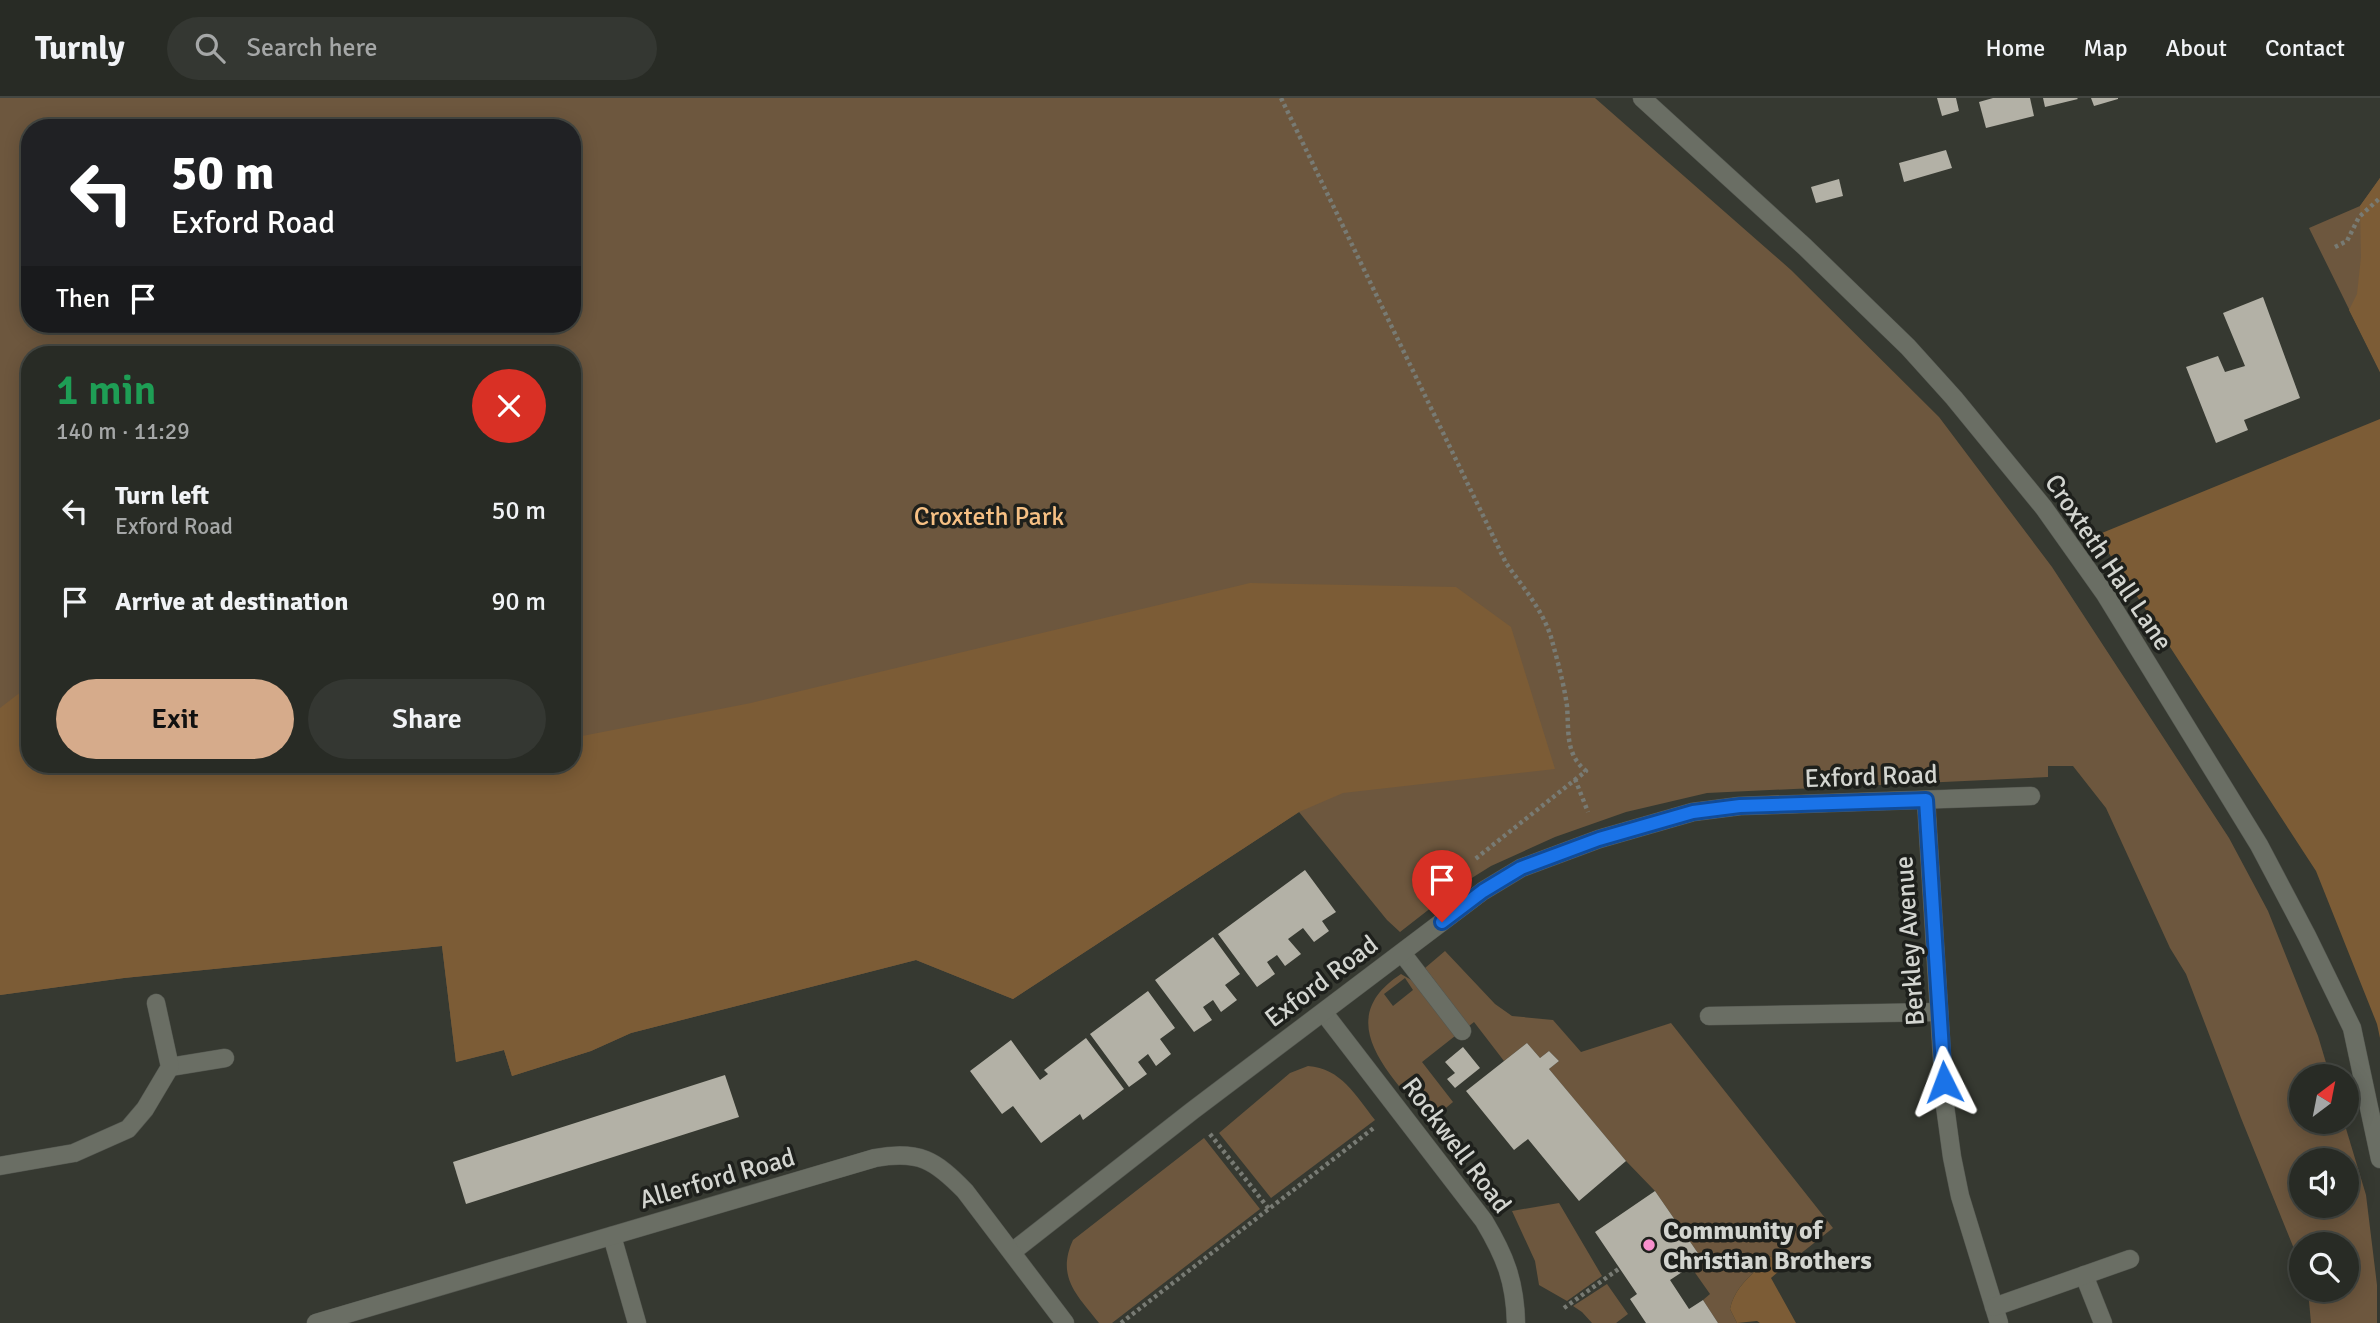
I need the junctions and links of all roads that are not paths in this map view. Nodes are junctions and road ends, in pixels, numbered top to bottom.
1 (1642, 98) edge
2 (2031, 796) dead end
3 (1926, 800) junction
4 (1402, 953) junction
5 (156, 1003) dead end
6 (1939, 1012) junction
7 (1324, 1013) junction
8 (1709, 1016) dead end
9 (1462, 1031) dead end
10 (225, 1058) dead end
11 (170, 1067) junction
12 (2380, 1159) edge
13 (0, 1166) edge
14 (612, 1236) junction
15 (1012, 1252) junction
16 (2130, 1259) dead end
17 (2084, 1275) junction
18 (1996, 1315) edge
19 (316, 1323) edge
20 (638, 1323) edge
21 (1065, 1323) edge
22 (1516, 1323) edge
23 (2103, 1323) edge

1 - 12 street, Croxteth Hall Lane
2 - 3 street, Exford Road
3 - 4 street, Exford Road
3 - 6 street, Berkley Avenue
4 - 7 street, Exford Road
4 - 9 street
5 - 11 street
6 - 8 street
6 - 18 street, Berkley Avenue
7 - 15 street, Exford Road
7 - 22 street, Rockwell Road
10 - 11 street
11 - 13 street
14 - 15 street, Allerford Road
14 - 19 street, Allerford Road
14 - 20 street
15 - 21 street, Allerford Road
16 - 17 street
17 - 18 street
17 - 23 street

